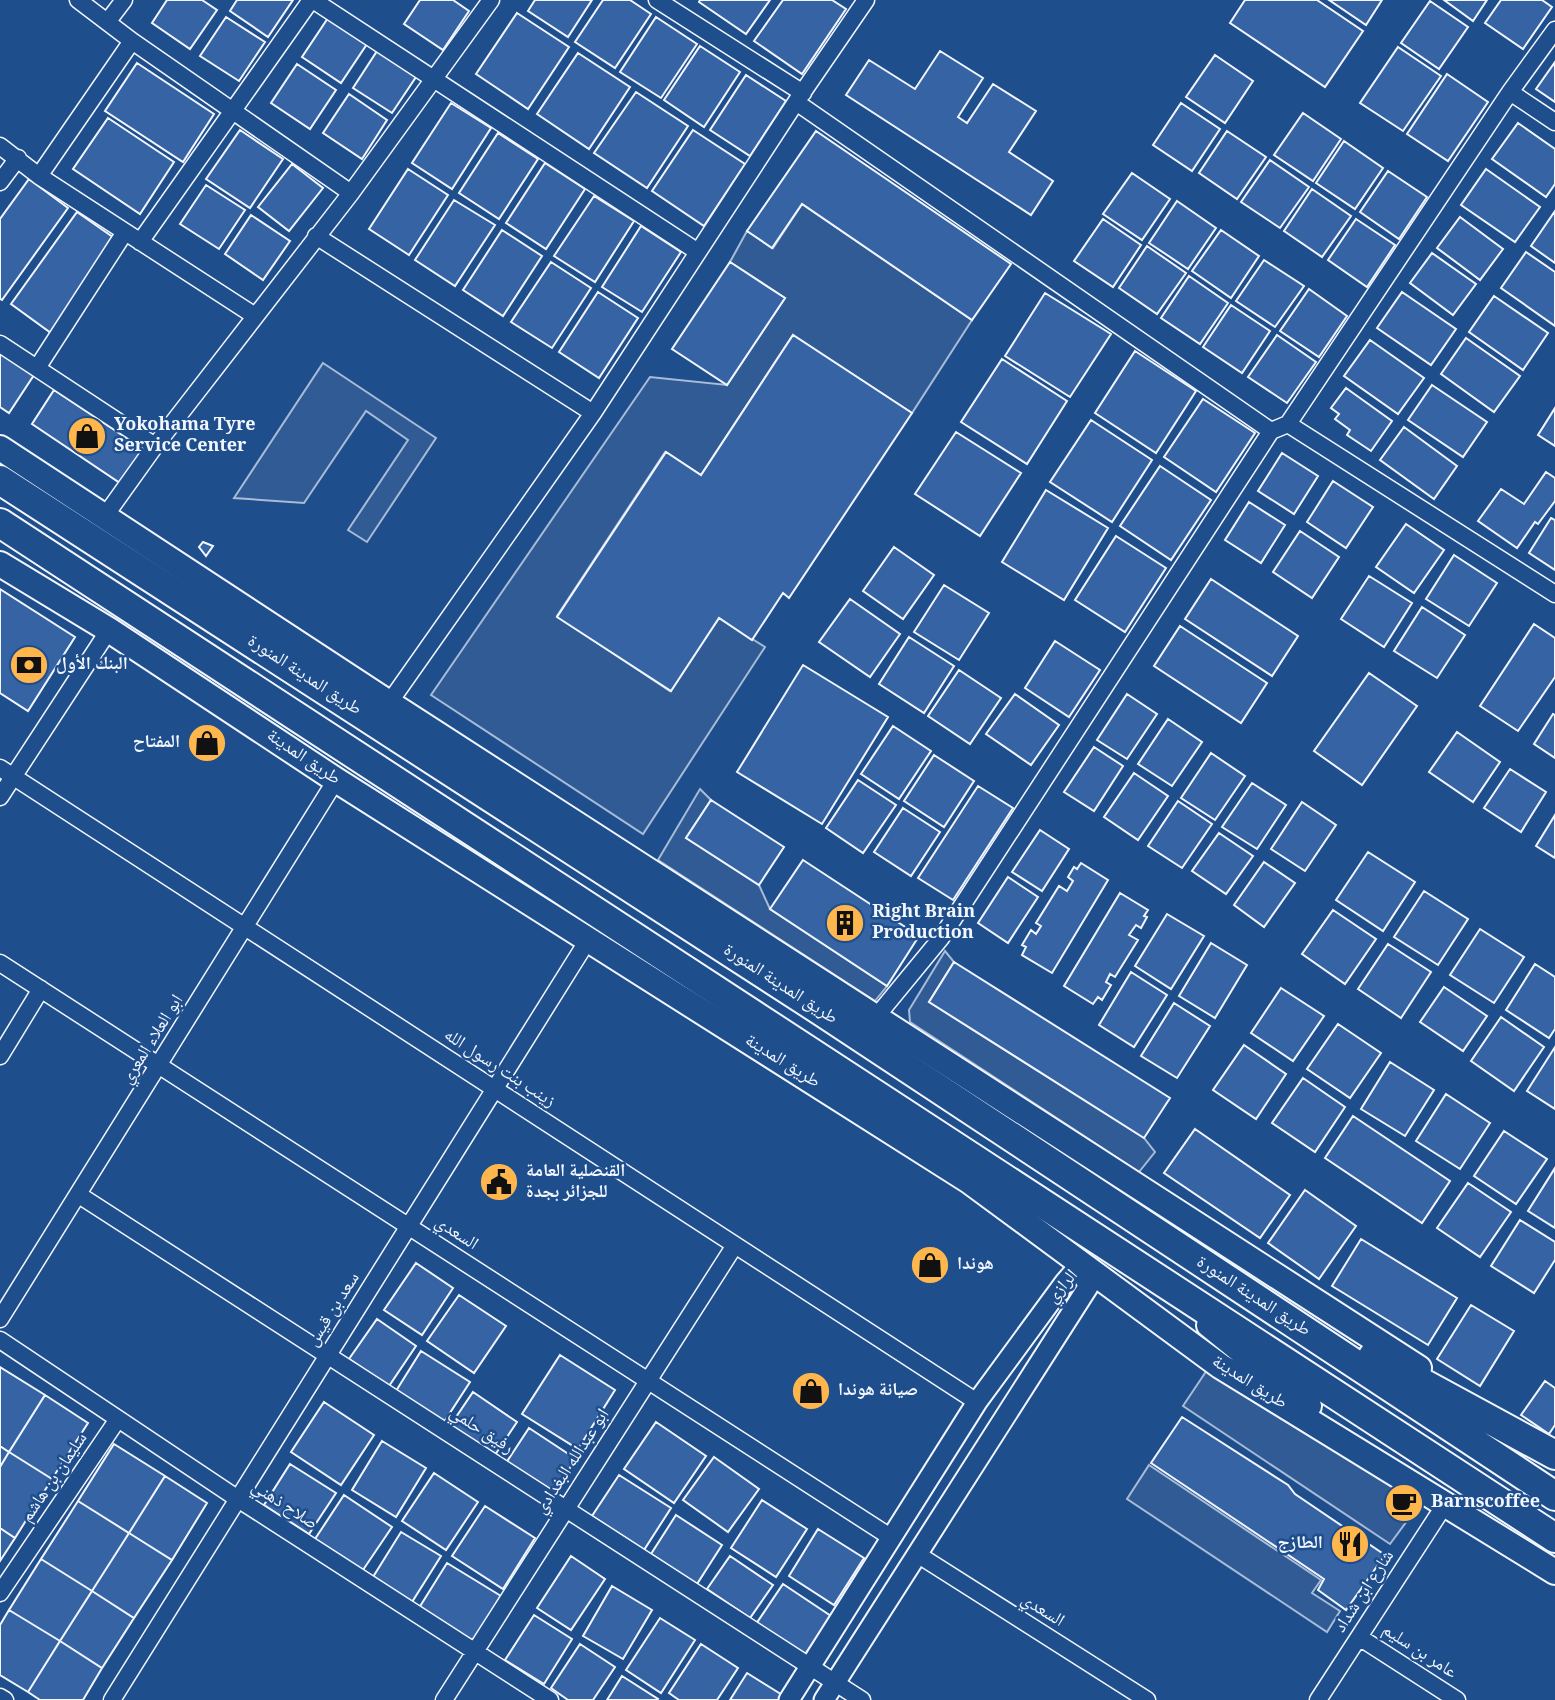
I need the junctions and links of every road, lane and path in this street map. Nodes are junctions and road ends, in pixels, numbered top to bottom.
1 (78, 0) edge
2 (124, 0) edge
3 (312, 0) edge
4 (491, 0) edge
5 (657, 0) edge
6 (866, 0) edge
7 (108, 21) junction
8 (1555, 30) edge
9 (132, 41) junction
10 (433, 78) junction
11 (1510, 93) junction
12 (800, 97) junction
13 (232, 110) junction
14 (1555, 122) edge
15 (0, 146) edge
16 (18, 158) junction
17 (39, 176) junction
18 (0, 182) edge
19 (351, 192) junction
20 (125, 232) junction
21 (316, 236) junction
22 (140, 242) junction
23 (698, 252) junction
24 (255, 316) junction
25 (0, 344) edge
26 (37, 368) junction
27 (593, 413) junction
28 (1288, 424) junction
29 (1271, 431) junction
30 (155, 446) junction
31 (0, 448) edge
32 (0, 480) edge
33 (105, 516) junction
34 (0, 523) edge
35 (0, 564) edge
36 (1555, 594) edge
37 (109, 630) junction
38 (389, 703) junction
39 (303, 757) junction
40 (7, 772) edge
41 (499, 773) junction
42 (336, 780) junction
43 (0, 797) edge
44 (536, 874) junction
45 (245, 927) junction
46 (588, 940) junction
47 (0, 962) edge
48 (41, 989) junction
49 (821, 1011) junction
50 (876, 1017) junction
51 (0, 1056) edge
52 (159, 1065) junction
53 (495, 1089) junction
54 (79, 1195) junction
55 (409, 1226) junction
56 (1169, 1242) junction
57 (735, 1245) junction
58 (1080, 1265) junction
59 (1138, 1267) junction
60 (0, 1319) edge
61 (0, 1340) edge
62 (328, 1356) junction
63 (648, 1381) junction
64 (977, 1402) junction
65 (118, 1419) junction
66 (1555, 1455) edge
67 (1390, 1471) junction
68 (932, 1473) junction
69 (959, 1488) junction
70 (1555, 1496) edge
71 (238, 1499) junction
72 (1444, 1506) junction
73 (566, 1509) junction
74 (892, 1538) junction
75 (1555, 1538) edge
76 (917, 1554) junction
77 (1555, 1573) edge
78 (0, 1593) edge
79 (1359, 1637) junction
80 (475, 1652) junction
81 (810, 1667) junction
82 (835, 1683) junction
83 (0, 1697) edge
84 (5, 1700) edge
85 (112, 1700) edge
86 (444, 1700) edge
87 (550, 1700) edge
88 (789, 1700) edge
89 (824, 1700) edge
90 (862, 1700) edge
91 (1147, 1700) edge
92 (1318, 1700) edge
93 (1457, 1700) edge

1 - 7 street
2 - 7 street
3 - 10 street
3 - 13 street
4 - 10 street
5 - 12 street
6 - 12 street
7 - 9 street
8 - 11 street
9 - 13 street
9 - 17 street
10 - 19 street
10 - 23 street
11 - 14 street
11 - 28 street
12 - 23 street
12 - 29 street
13 - 19 street
13 - 22 street
15 - 16 street
16 - 17 street
16 - 18 street
17 - 20 street
19 - 21 street
20 - 22 street
20 - 26 street
21 - 24 street
21 - 27 street
22 - 24 street
23 - 27 street
24 - 30 street
25 - 26 street
26 - 30 street
27 - 38 street
28 - 29 street
28 - 36 street
29 - 50 street
30 - 33 street
31 - 33 main road
32 - 49 highway, طريق المدينة المنورة
33 - 38 main road
34 - 44 highway
35 - 37 main road, طريق المدينة
37 - 39 main road, طريق المدينة
37 - 40 street
38 - 41 main road
39 - 42 main road, طريق المدينة
39 - 44 main road
40 - 43 street
40 - 45 street, زينب بنت رسول الله
41 - 49 main road
41 - 50 main road
42 - 45 street, ابو العلاء المعري
42 - 46 main road, طريق المدينة
44 - 59 highway
45 - 52 street, ابو العلاء المعري
45 - 53 street, زينب بنت رسول الله
46 - 53 street, سعد بن قيس
46 - 58 main road, طريق المدينة
47 - 48 street, السعدي
48 - 51 street
48 - 52 street, السعدي
49 - 56 highway, طريق المدينة المنورة
50 - 66 main road
52 - 54 street, ابو العلاء المعري
52 - 55 street, السعدي
53 - 55 street, سعد بن قيس
53 - 57 street, زينب بنت رسول الله
54 - 60 street, ابو العلاء المعري
54 - 62 street, رفيق حلمي
55 - 62 street, سعد بن قيس
55 - 63 street, السعدي
56 - 66 highway
56 - 70 highway, طريق المدينة المنورة
57 - 63 street, ابو عبدالله البغدادي
57 - 64 street, زينب بنت رسول الله
58 - 64 street, الرازي
58 - 67 main road, طريق المدينة
58 - 69 street, الرازي
59 - 67 main road
59 - 75 highway
61 - 65 street, صلاح ذهني
62 - 71 street, سعد بن قيس
62 - 73 street, رفيق حلمي
63 - 73 street, ابو عبدالله البغدادي
63 - 74 street, السعدي
64 - 68 street, الرازي
65 - 71 street, صلاح ذهني
65 - 78 street, سليمان بن هاشم
67 - 72 main road, طريق المدينة
68 - 69 street
68 - 74 street, الرازي
69 - 76 street, الرازي
71 - 80 street, صلاح ذهني
71 - 85 street, سعد بن قيس
72 - 77 main road, طريق المدينة
72 - 79 street, شارع ابن شداد
73 - 80 street, ابو عبدالله البغدادي
73 - 81 street, رفيق حلمي
74 - 81 street, الرازي
76 - 82 street, الرازي
76 - 91 street, السعدي
79 - 92 street, شارع ابن شداد
79 - 93 street, عامر بن سليم
80 - 86 street, ابو عبدالله البغدادي
80 - 87 street, صلاح ذهني
81 - 82 street, رفيق حلمي
81 - 88 street, الرازي
82 - 89 street, الرازي
82 - 90 street, رفيق حلمي
83 - 84 street

